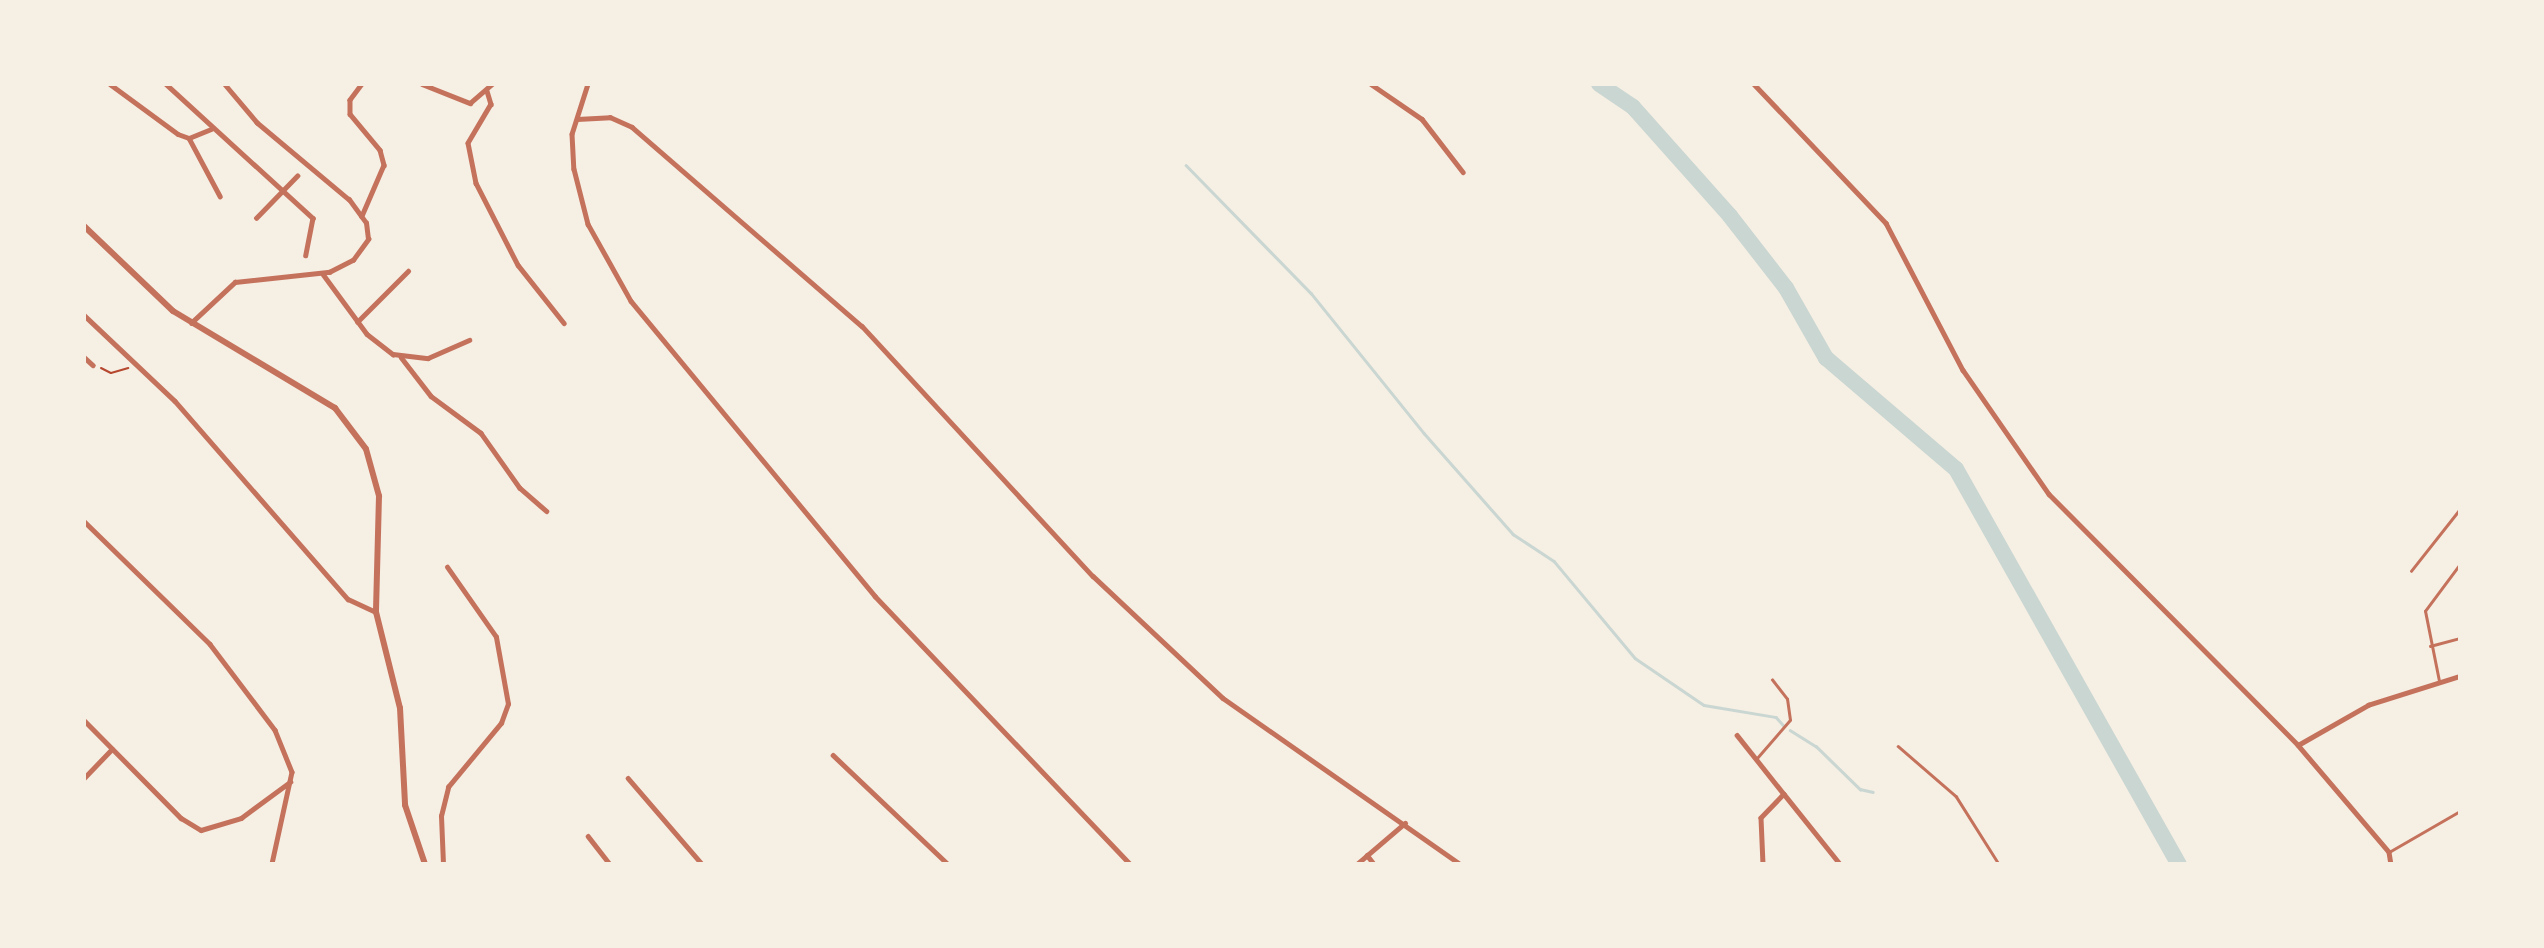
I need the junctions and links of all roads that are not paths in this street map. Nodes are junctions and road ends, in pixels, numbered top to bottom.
1 (110, 84) edge
2 (166, 84) edge
3 (224, 84) edge
4 (362, 84) edge
5 (422, 84) edge
6 (492, 84) edge
7 (588, 84) edge
8 (1371, 84) edge
9 (1754, 84) edge
10 (487, 91) junction
11 (577, 119) junction
12 (211, 129) junction
13 (189, 138) junction
14 (1463, 172) dead end
15 (297, 176) dead end
16 (281, 190) junction
17 (220, 196) dead end
18 (362, 216) junction
19 (256, 218) dead end
20 (84, 226) edge
21 (90, 232) junction
22 (84, 238) edge
23 (306, 255) dead end
24 (408, 271) dead end
25 (323, 274) junction
26 (84, 315) edge
27 (357, 322) junction
28 (191, 323) junction
29 (564, 323) dead end
30 (469, 340) dead end
31 (84, 357) edge
32 (401, 357) junction
33 (93, 365) road end
34 (2460, 509) edge
35 (546, 511) dead end
36 (84, 521) edge
37 (2460, 564) edge
38 (447, 567) dead end
39 (2411, 571) dead end
40 (376, 612) junction
41 (2460, 638) edge
42 (2430, 646) junction
43 (2460, 676) edge
44 (1772, 680) dead end
45 (2439, 681) junction
46 (84, 720) edge
47 (1737, 735) dead end
48 (2298, 745) junction
49 (1898, 746) dead end
50 (112, 749) junction
51 (833, 755) dead end
52 (1756, 758) junction
53 (84, 778) edge
54 (628, 778) dead end
55 (290, 782) junction
56 (1784, 794) junction
57 (2460, 811) edge
58 (1405, 823) junction
59 (588, 836) dead end
60 (2389, 852) junction
61 (1367, 855) junction
62 (272, 864) edge
63 (425, 864) edge
64 (443, 864) edge
65 (610, 864) edge
66 (702, 864) edge
67 (948, 864) edge
68 (1130, 864) edge
69 (1357, 864) edge
70 (1374, 864) edge
71 (1460, 864) edge
72 (1763, 864) edge
73 (1840, 864) edge
74 (1999, 864) edge
75 (2390, 864) edge

1 - 13 street
2 - 12 street
3 - 18 street
4 - 18 street
5 - 10 street
6 - 10 street
7 - 11 street
8 - 14 street
9 - 48 street
10 - 29 street
11 - 58 street
11 - 68 street
12 - 13 street
12 - 16 street
13 - 17 street
15 - 16 street
16 - 19 street
16 - 23 street
18 - 25 street
20 - 21 street
21 - 22 street
21 - 28 street
24 - 27 street
25 - 27 street
25 - 28 street
26 - 40 street
27 - 32 street
28 - 40 street
30 - 32 street
31 - 33 street
32 - 35 street
34 - 39 lane
36 - 55 street
37 - 42 lane
38 - 64 street
40 - 63 street
41 - 42 lane
42 - 45 lane
43 - 45 street
44 - 52 lane
45 - 48 street
46 - 50 street
47 - 52 street
48 - 60 street
49 - 74 lane
50 - 53 street
50 - 55 street
51 - 67 street
52 - 56 street
54 - 66 street
55 - 62 street
56 - 72 street
56 - 73 street
57 - 60 lane
58 - 61 street
58 - 71 street
59 - 65 street
60 - 75 street
61 - 69 street
61 - 70 street

